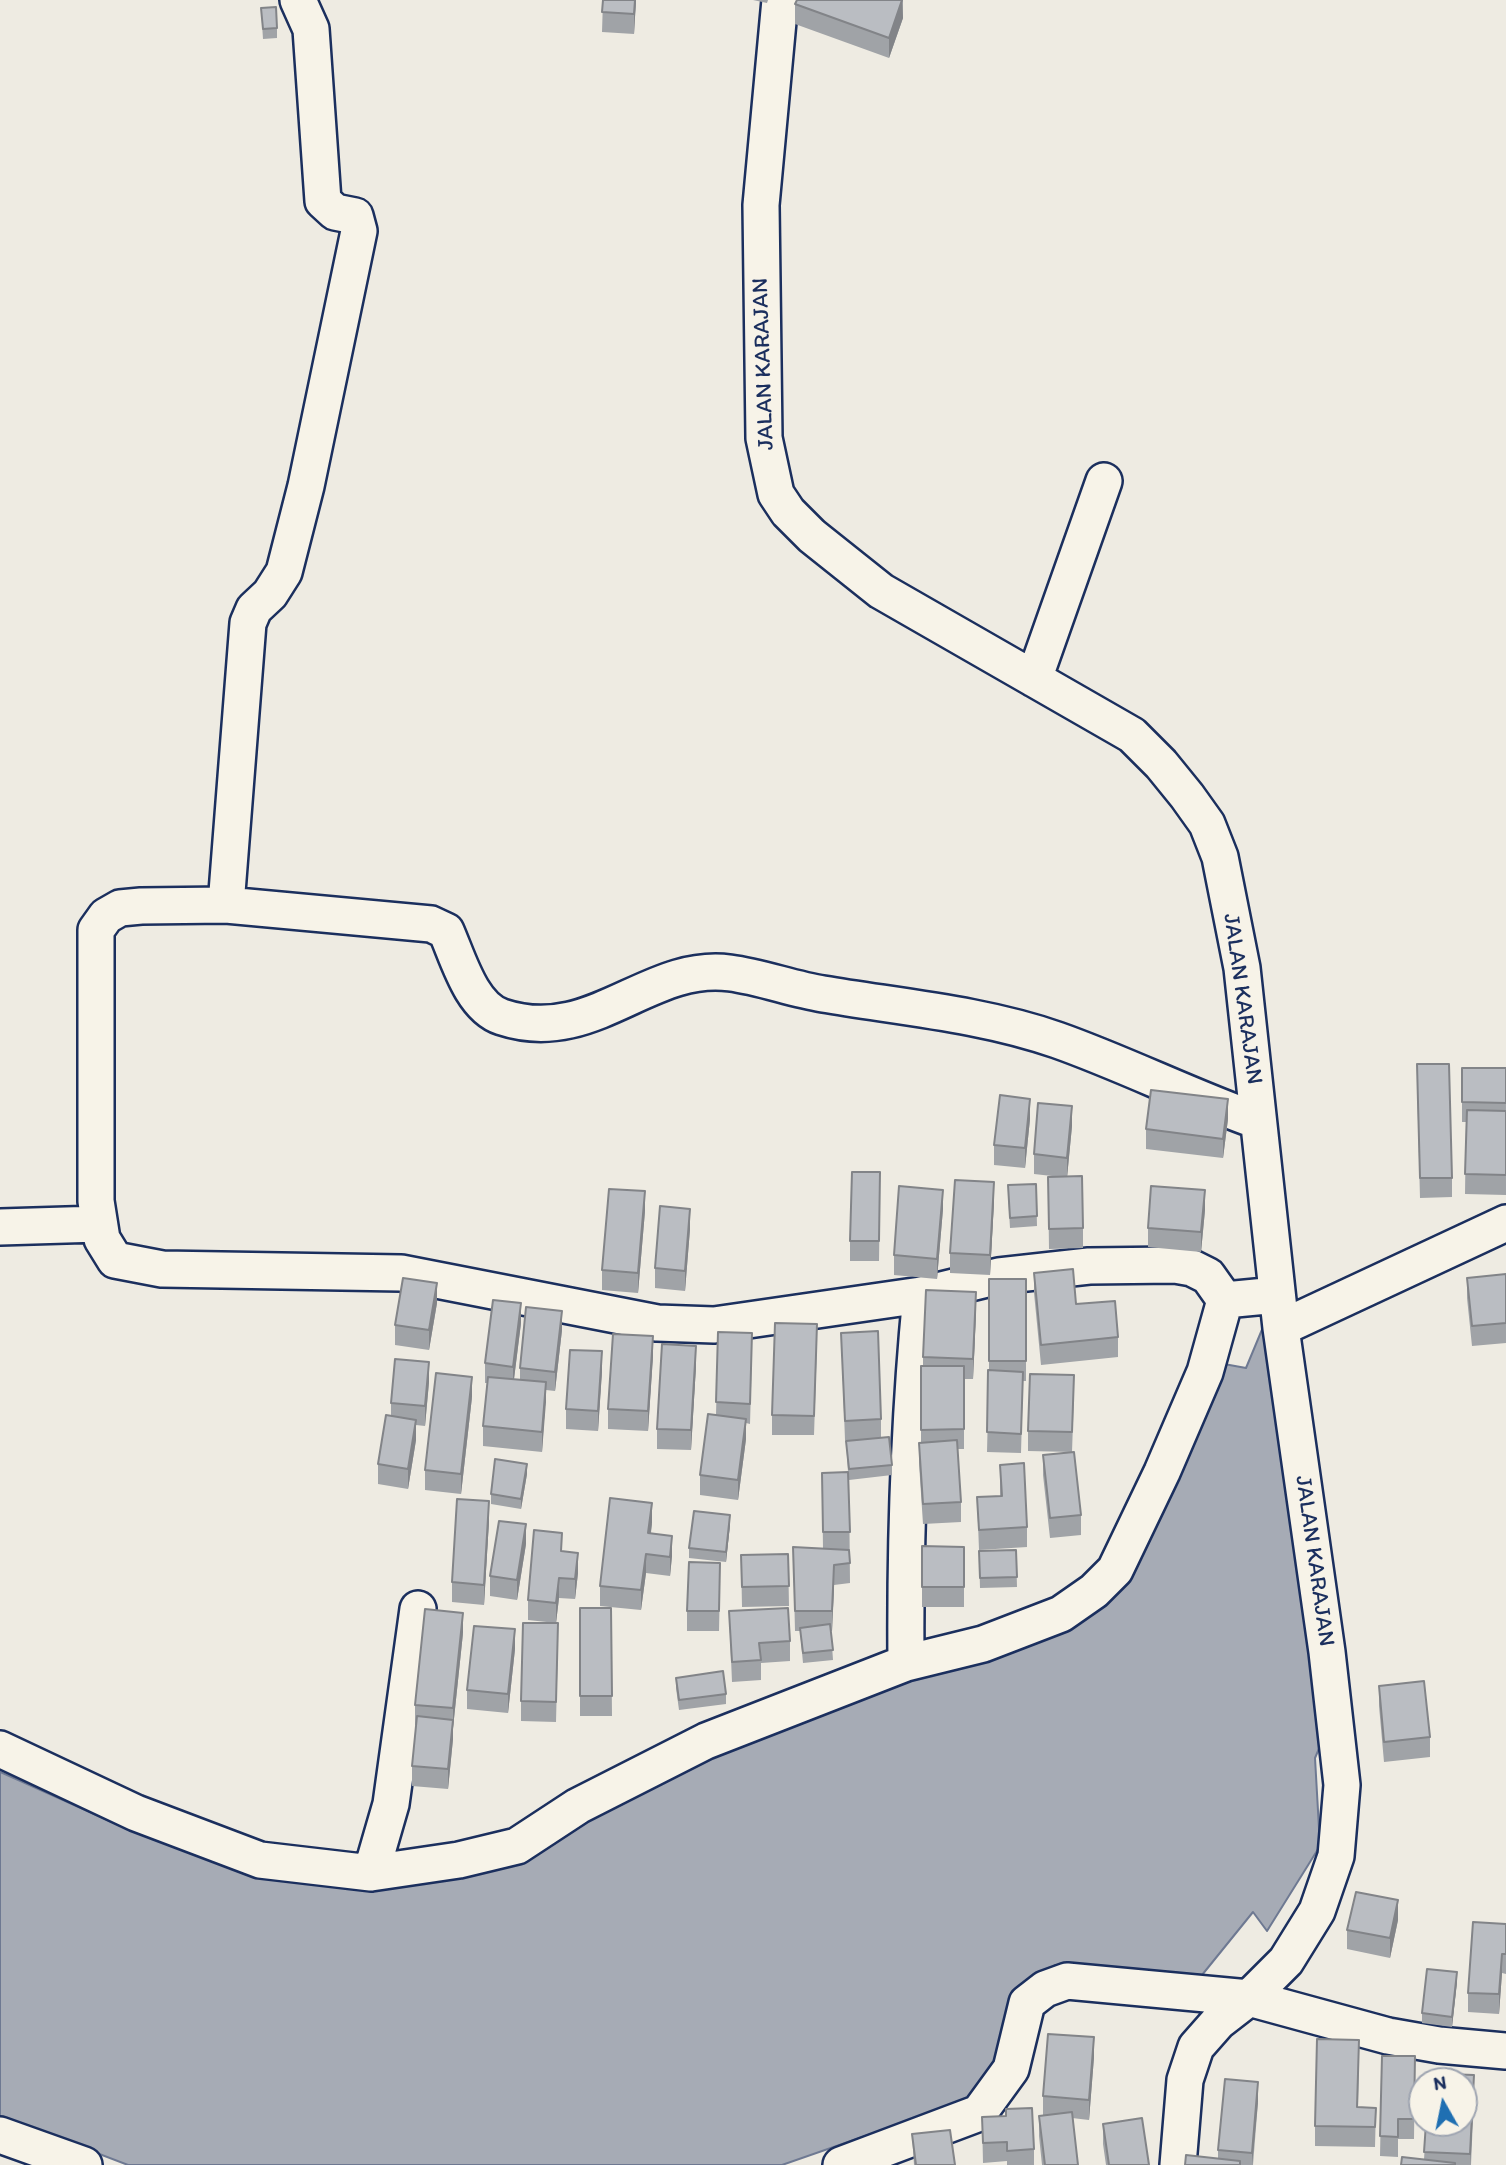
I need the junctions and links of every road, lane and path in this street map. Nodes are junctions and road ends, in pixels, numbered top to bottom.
1 (298, 0) edge
2 (780, 0) edge
3 (1104, 481) dead end
4 (1034, 678) junction
5 (226, 905) junction
6 (1258, 1121) junction
7 (1506, 1223) edge
8 (99, 1224) junction
9 (0, 1227) edge
10 (921, 1295) junction
11 (1225, 1300) junction
12 (1279, 1312) junction
13 (418, 1609) dead end
14 (906, 1663) junction
15 (0, 1749) edge
16 (371, 1873) junction
17 (1249, 1998) junction
18 (1506, 2051) edge
19 (0, 2134) edge
20 (83, 2165) edge
21 (841, 2165) edge
22 (1178, 2165) edge

1 - 5 street
2 - 4 street, JALAN KARAJAN
3 - 4 street
4 - 6 street, JALAN KARAJAN
5 - 6 street
5 - 8 street
6 - 12 street, JALAN KARAJAN
7 - 12 street
8 - 9 street
8 - 10 street
10 - 11 street
10 - 14 street
11 - 12 street
11 - 14 street
12 - 17 street, JALAN KARAJAN
13 - 16 street
14 - 16 street
15 - 16 street
17 - 18 street
17 - 21 street
17 - 22 street, JALAN KARAJAN
19 - 20 street

